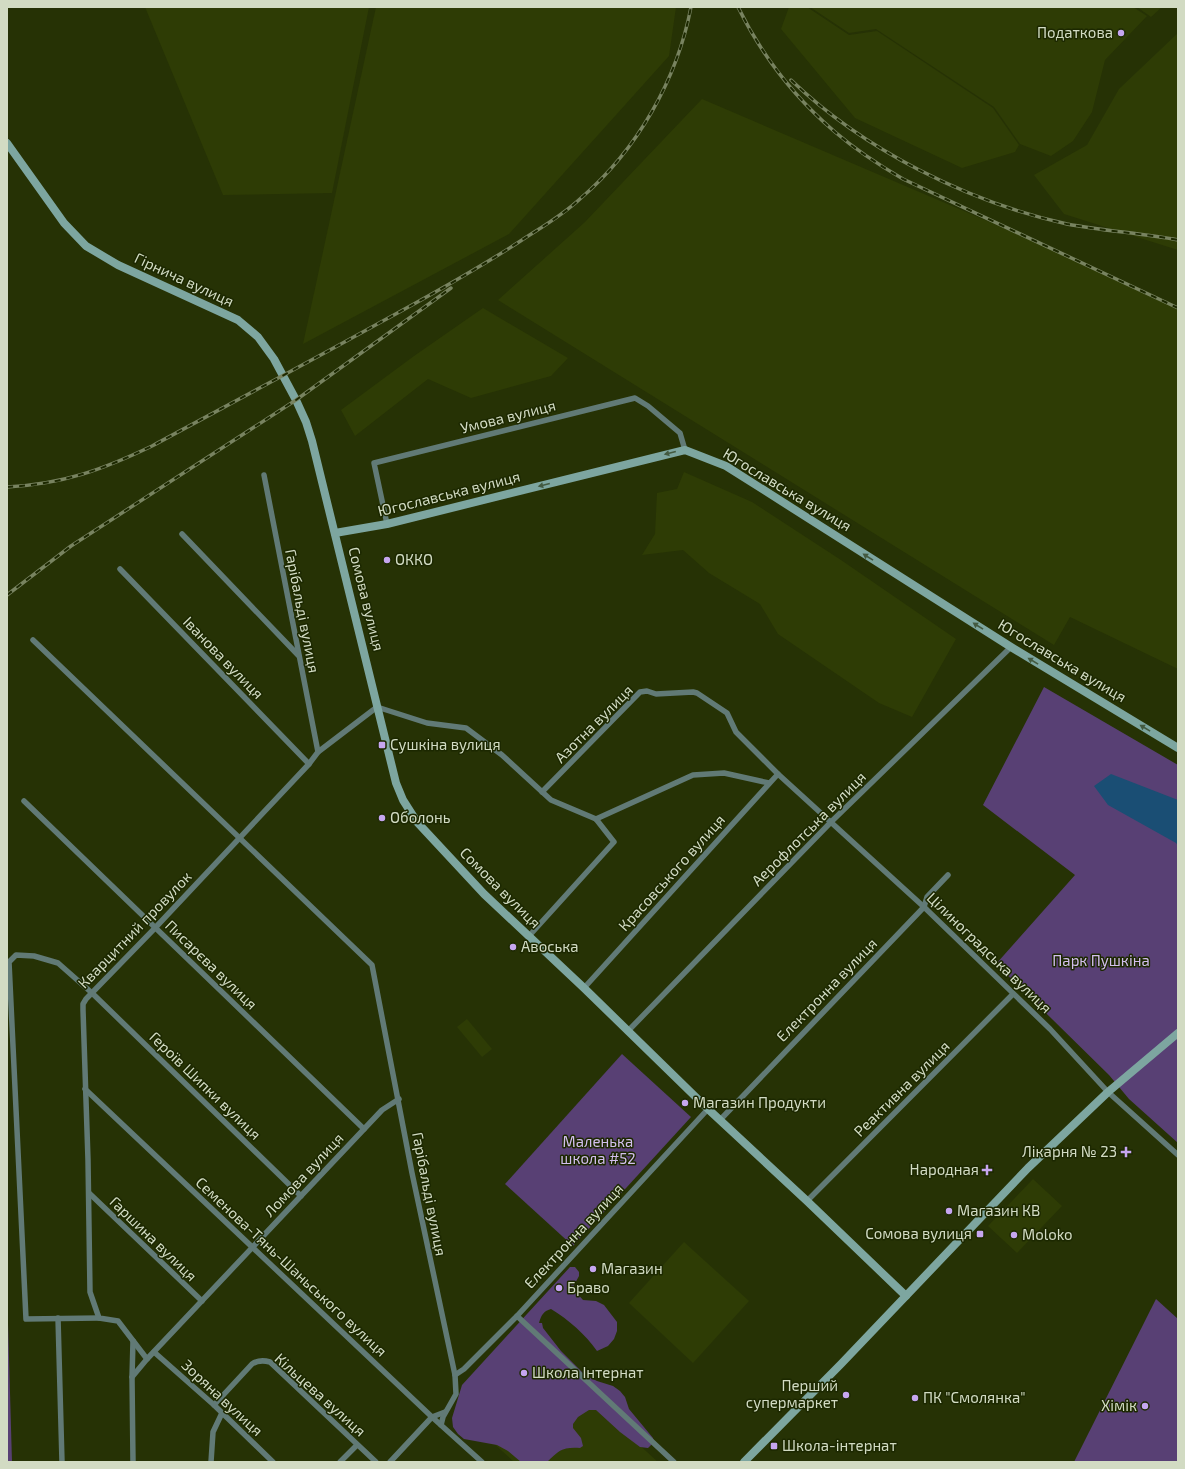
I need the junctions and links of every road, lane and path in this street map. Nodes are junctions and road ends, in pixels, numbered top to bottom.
1 (7, 143) edge
2 (685, 450) junction
3 (318, 463) joint
4 (264, 475) dead end
5 (387, 524) junction
6 (335, 533) junction
7 (182, 534) dead end
8 (120, 569) dead end
9 (33, 640) dead end
10 (1011, 647) junction
11 (298, 655) junction
12 (377, 707) junction
13 (1178, 748) edge
14 (318, 752) junction
15 (309, 764) junction
16 (778, 774) junction
17 (769, 783) junction
18 (542, 792) junction
19 (24, 801) dead end
20 (596, 819) junction
21 (831, 822) junction
22 (239, 838) junction
23 (948, 875) dead end
24 (924, 907) junction
25 (155, 928) junction
26 (529, 936) junction
27 (584, 988) junction
28 (92, 993) junction
29 (1013, 994) junction
30 (628, 1031) junction
31 (1178, 1033) edge
32 (85, 1089) junction
33 (1108, 1092) junction
34 (399, 1099) junction
35 (708, 1109) junction
36 (720, 1120) junction
37 (364, 1129) junction
38 (1178, 1154) edge
39 (88, 1194) junction
40 (301, 1196) junction
41 (807, 1201) junction
42 (252, 1248) junction
43 (906, 1296) junction
44 (202, 1301) junction
45 (517, 1316) junction
46 (58, 1318) junction
47 (99, 1318) junction
48 (134, 1341) junction
49 (154, 1352) junction
50 (147, 1360) junction
51 (455, 1375) junction
52 (132, 1378) junction
53 (214, 1405) junction
54 (445, 1412) junction
55 (222, 1413) junction
56 (432, 1417) junction
57 (442, 1425) junction
58 (357, 1444) junction
59 (62, 1462) edge
60 (133, 1462) edge
61 (211, 1462) edge
62 (273, 1462) edge
63 (340, 1462) edge
64 (376, 1462) edge
65 (390, 1462) edge
66 (482, 1462) edge
67 (674, 1462) edge
68 (744, 1462) edge

1 - 3 main road, Гірнича вулиця
2 -> 5 main road, Югославська вулиця
2 - 5 street, Умова вулиця
10 -> 2 main road, Югославська вулиця
3 - 6 main road, Сомова вулиця
4 - 11 street, Гарібальді вулиця
5 - 6 main road, Югославська вулиця
6 - 12 main road, Сомова вулиця
7 - 11 street
8 - 15 street, Іванова вулиця
9 - 22 street
13 -> 10 main road, Югославська вулиця
10 - 21 street, Аерофлотська вулиця
11 - 14 street, Гарібальді вулиця
12 - 14 street, Кварцитний провулок
12 - 18 street
12 - 26 main road, Сомова вулиця
14 - 15 street, Кварцитний провулок
15 - 22 street, Кварцитний провулок
16 - 17 street, Красовського вулиця
16 - 18 street, Азотна вулиця
16 - 21 street, Цілиноградська вулиця
17 - 20 street
17 - 27 street, Красовського вулиця
18 - 20 street
19 - 25 street, Писарєва вулиця
20 - 26 street
21 - 24 street, Цілиноградська вулиця
21 - 30 street, Аерофлотська вулиця
22 - 25 street, Кварцитний провулок
22 - 34 street, Гарібальді вулиця
23 - 24 street, Електронна вулиця
24 - 29 street, Цілиноградська вулиця
24 - 36 street, Електронна вулиця
25 - 28 street, Кварцитний провулок
25 - 37 street, Писарєва вулиця
26 - 27 main road, Сомова вулиця
27 - 30 main road, Сомова вулиця
28 - 32 street, Кварцитний провулок
28 - 40 street, Героїв Шипки вулиця
28 - 46 street, Героїв Шипки вулиця
29 - 33 street, Цілиноградська вулиця
29 - 41 street, Реактивна вулиця
30 - 35 main road, Сомова вулиця
31 - 33 main road
32 - 39 street, Кварцитний провулок
32 - 42 street, Семенова-Тянь-Шаньського вулиця
33 - 38 street, Цілиноградська вулиця
33 - 43 main road
34 - 37 street, Ломова вулиця
34 - 51 street, Гарібальді вулиця
35 - 36 main road, Сомова вулиця
35 - 45 street, Електронна вулиця
36 - 41 main road, Сомова вулиця
37 - 40 street, Ломова вулиця
39 - 44 street, Гаршина вулиця
39 - 47 street, Кварцитний провулок
40 - 42 street, Ломова вулиця
41 - 43 main road, Сомова вулиця
42 - 44 street, Ломова вулиця
42 - 56 street, Семенова-Тянь-Шаньського вулиця
43 - 68 main road
44 - 49 street, Ломова вулиця
45 - 51 street, Електронна вулиця
45 - 67 street
46 - 47 street
46 - 59 street
47 - 48 street
48 - 50 street
48 - 52 street
49 - 50 street, Ломова вулиця
49 - 53 street, Зоряна вулиця
50 - 52 street, Ломова вулиця
51 - 54 street, Гарібальді вулиця
52 - 60 street
53 - 55 street, Зоряна вулиця
53 - 58 street, Кільцева вулиця
54 - 56 street
54 - 57 street, Гарібальді вулиця
55 - 61 street
55 - 62 street, Зоряна вулиця
56 - 57 street, Семенова-Тянь-Шаньського вулиця
56 - 65 street
57 - 66 street, Семенова-Тянь-Шаньського вулиця
58 - 63 street
58 - 64 street, Кільцева вулиця

